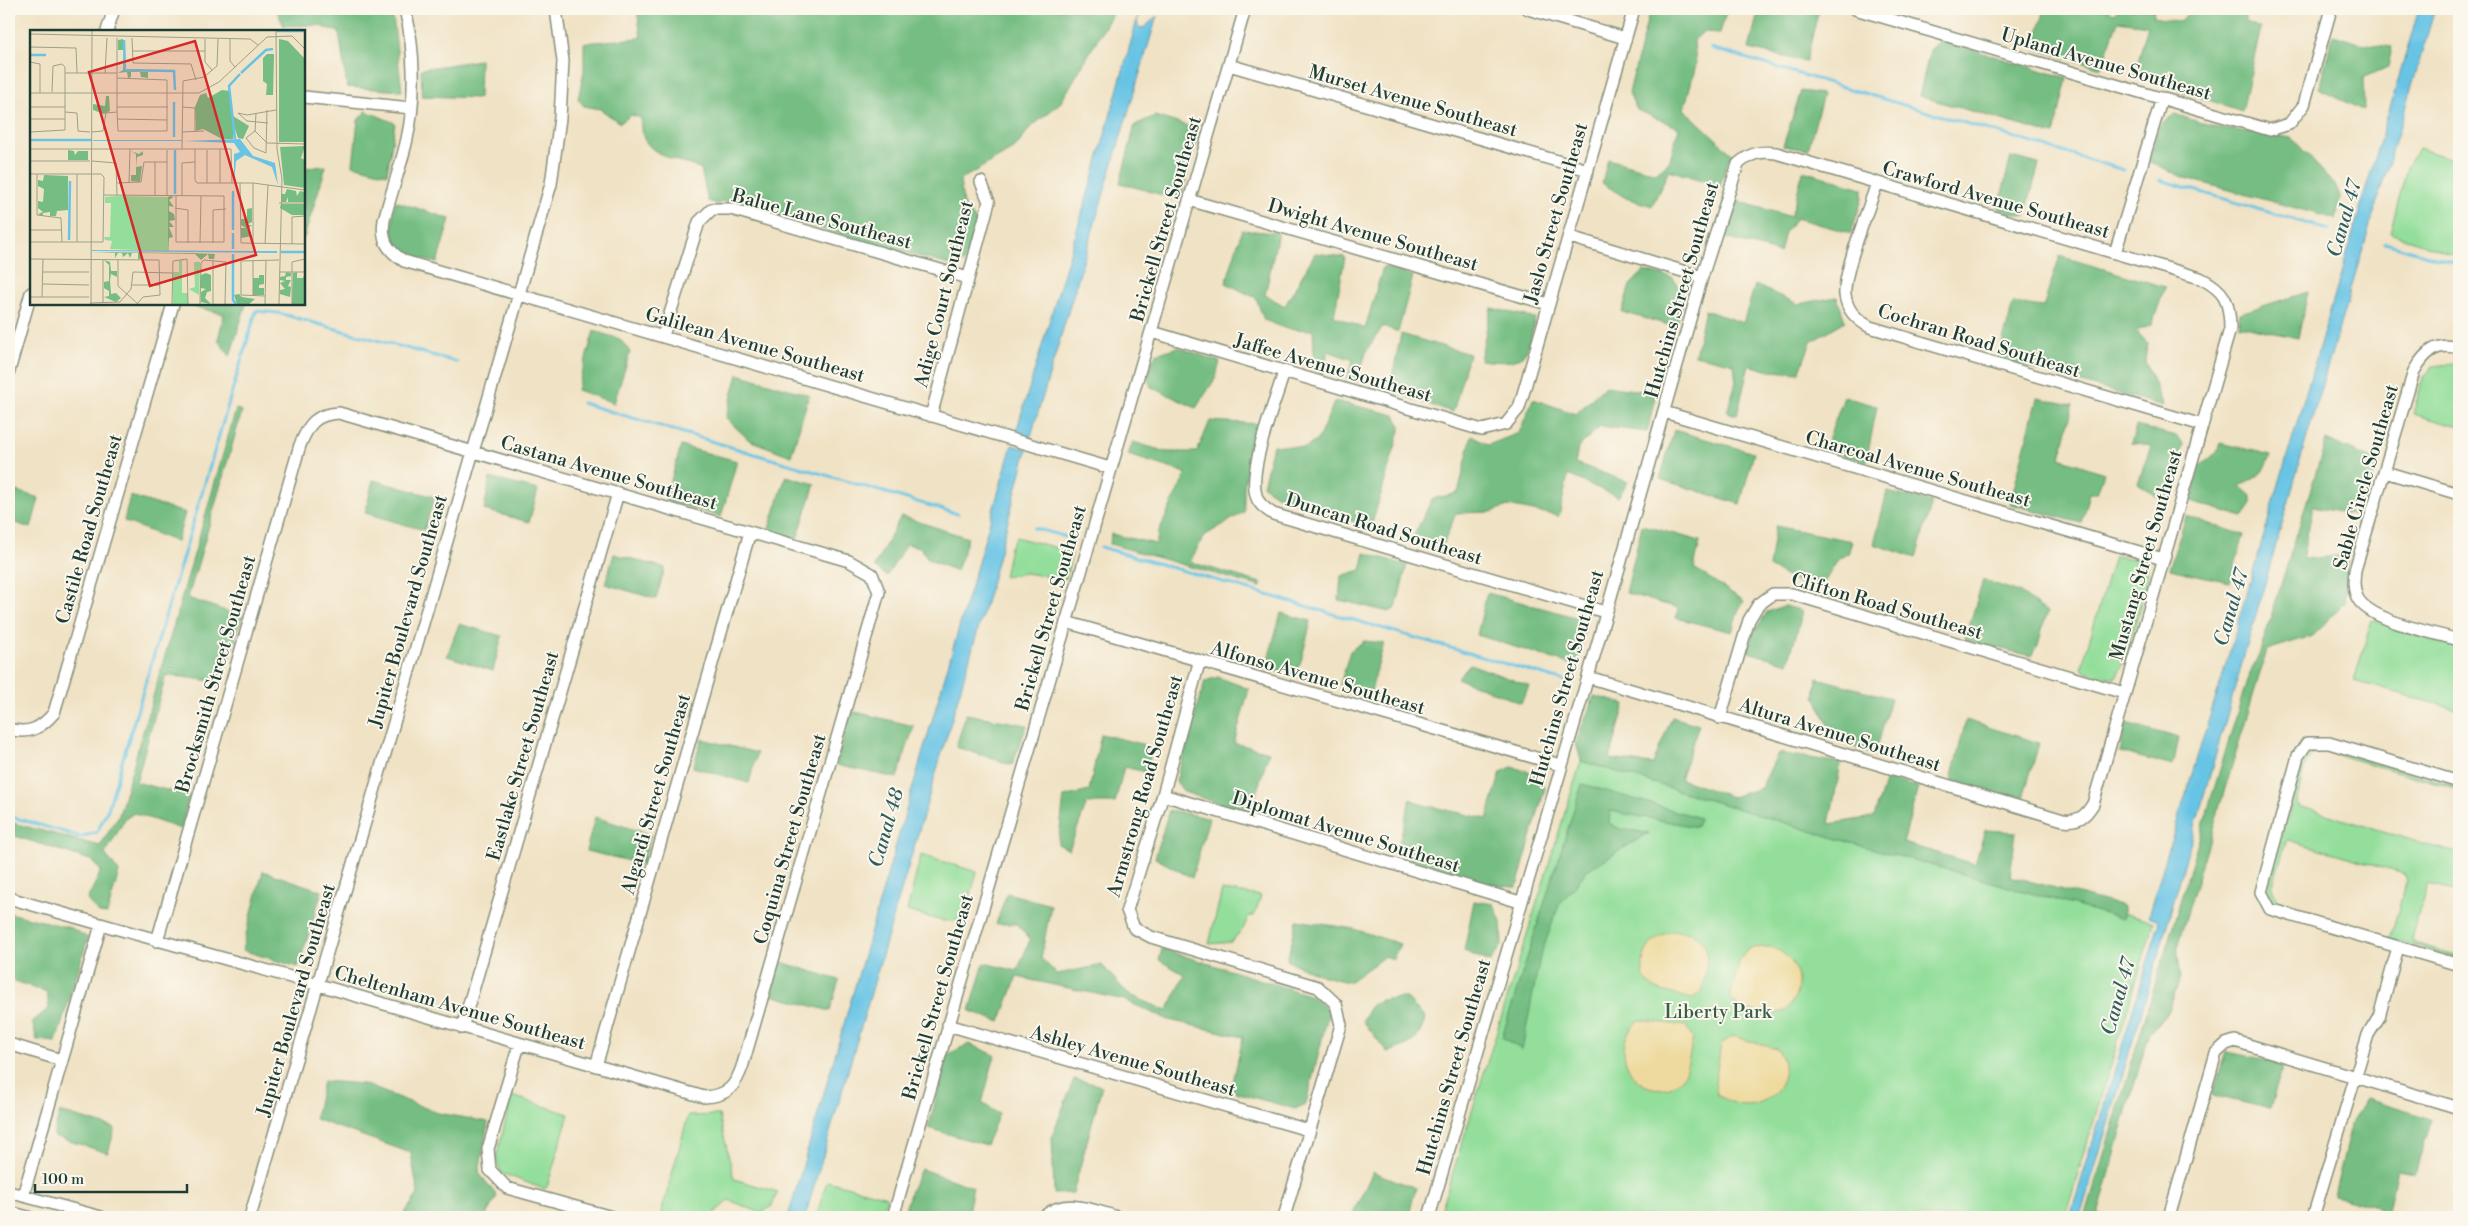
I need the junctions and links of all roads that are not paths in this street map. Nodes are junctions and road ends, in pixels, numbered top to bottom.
1 (114, 9) edge
2 (405, 9) edge
3 (556, 9) edge
4 (1246, 9) edge
5 (1528, 9) edge
6 (1634, 9) edge
7 (1855, 9) edge
8 (2331, 9) edge
9 (107, 30) edge
10 (1626, 38) junction
11 (1229, 65) junction
12 (305, 97) edge
13 (2162, 98) junction
14 (411, 108) junction
15 (1750, 154) joint
16 (1588, 170) junction
17 (981, 182) dead end
18 (1877, 183) junction
19 (1189, 200) junction
20 (1570, 236) junction
21 (2115, 253) junction
22 (1702, 277) junction
23 (968, 278) junction
24 (520, 295) junction
25 (30, 296) edge
26 (2225, 298) joint
27 (1548, 304) junction
28 (173, 305) edge
29 (1152, 332) junction
30 (663, 336) junction
31 (2459, 348) edge
32 (9, 370) edge
33 (1284, 372) junction
34 (1664, 412) junction
35 (931, 416) junction
36 (316, 419) joint
37 (1506, 424) joint
38 (2202, 425) junction
39 (473, 451) junction
40 (1110, 468) junction
41 (2385, 472) junction
42 (618, 493) junction
43 (2459, 494) edge
44 (750, 532) junction
45 (2163, 559) junction
46 (879, 592) joint
47 (1605, 612) junction
48 (1066, 622) junction
49 (2459, 640) edge
50 (1199, 663) junction
51 (1588, 677) junction
52 (2124, 693) junction
53 (1720, 718) junction
54 (9, 729) edge
55 (1560, 766) junction
56 (2459, 782) edge
57 (1163, 795) junction
58 (2082, 818) joint
59 (9, 898) edge
60 (1520, 902) junction
61 (101, 925) junction
62 (156, 941) junction
63 (2398, 947) junction
64 (2459, 965) edge
65 (319, 985) junction
66 (948, 1024) junction
67 (462, 1028) junction
68 (9, 1044) edge
69 (519, 1045) junction
70 (61, 1060) junction
71 (596, 1066) junction
72 (2355, 1077) junction
73 (727, 1092) joint
74 (2459, 1108) edge
75 (1308, 1130) junction
76 (9, 1192) edge
77 (22, 1196) junction
78 (101, 1217) edge
79 (250, 1217) edge
80 (612, 1217) edge
81 (892, 1217) edge
82 (1044, 1217) edge
83 (1117, 1217) edge
84 (1284, 1217) edge
85 (1429, 1217) edge
86 (2169, 1217) edge
87 (2314, 1217) edge

1 - 9 street
2 - 14 street
3 - 24 street, Jupiter Boulevard Southeast
4 - 11 street, Brickell Street Southeast
5 - 10 street
6 - 10 street, Jaslo Street Southeast
7 - 13 street, Upland Avenue Southeast
8 - 13 street, Upland Avenue Southeast
10 - 16 street, Jaslo Street Southeast
11 - 16 street, Murset Avenue Southeast
11 - 19 street, Brickell Street Southeast
12 - 14 street
13 - 21 street
14 - 24 street, Galilean Avenue Southeast
15 - 18 street, Crawford Avenue Southeast
15 - 22 street, Hutchins Street Southeast
16 - 20 street, Jaslo Street Southeast
17 - 23 street, Adige Court Southeast
18 - 21 street, Crawford Avenue Southeast
18 - 38 street, Cochran Road Southeast
19 - 27 street, Dwight Avenue Southeast
19 - 29 street, Brickell Street Southeast
20 - 22 street
20 - 27 street, Jaslo Street Southeast
21 - 26 street, Crawford Avenue Southeast
22 - 34 street, Hutchins Street Southeast
23 - 30 street, Balue Lane Southeast
23 - 35 street, Adige Court Southeast
24 - 30 street, Galilean Avenue Southeast
24 - 39 street, Jupiter Boulevard Southeast
25 - 32 street
26 - 38 street, Mustang Street Southeast
27 - 37 street, Jaslo Street Southeast
28 - 54 street, Castile Road Southeast
29 - 33 street, Jaffee Avenue Southeast
29 - 40 street, Brickell Street Southeast
30 - 35 street, Galilean Avenue Southeast
31 - 41 street, Sable Circle Southeast
33 - 37 street, Jaffee Avenue Southeast
33 - 47 street, Duncan Road Southeast
34 - 45 street, Charcoal Avenue Southeast
34 - 47 street, Hutchins Street Southeast
35 - 40 street, Galilean Avenue Southeast
36 - 39 street, Castana Avenue Southeast
36 - 62 street, Brocksmith Street Southeast
38 - 45 street, Mustang Street Southeast
39 - 42 street, Castana Avenue Southeast
39 - 65 street, Jupiter Boulevard Southeast
40 - 48 street, Brickell Street Southeast
41 - 43 street
41 - 49 street, Sable Circle Southeast
42 - 44 street, Castana Avenue Southeast
42 - 67 street, Eastlake Street Southeast
44 - 46 street, Castana Avenue Southeast
44 - 71 street, Algardi Street Southeast
45 - 52 street, Mustang Street Southeast
46 - 73 street, Coquina Street Southeast
47 - 51 street, Hutchins Street Southeast
48 - 50 street, Alfonso Avenue Southeast
48 - 66 street, Brickell Street Southeast
50 - 55 street, Alfonso Avenue Southeast
50 - 57 street, Armstrong Road Southeast
51 - 53 street, Altura Avenue Southeast
51 - 55 street, Hutchins Street Southeast
52 - 53 street, Clifton Road Southeast
52 - 58 street, Mustang Street Southeast
53 - 58 street, Altura Avenue Southeast
55 - 60 street, Hutchins Street Southeast
56 - 63 street
57 - 60 street, Diplomat Avenue Southeast
57 - 75 street, Armstrong Road Southeast
59 - 61 street, Cheltenham Avenue Southeast
60 - 85 street, Hutchins Street Southeast
61 - 62 street, Cheltenham Avenue Southeast
61 - 70 street
62 - 65 street, Cheltenham Avenue Southeast
63 - 64 street
63 - 72 street
65 - 67 street, Cheltenham Avenue Southeast
65 - 79 street, Jupiter Boulevard Southeast
66 - 75 street, Ashley Avenue Southeast
66 - 81 street, Brickell Street Southeast
67 - 69 street, Cheltenham Avenue Southeast
68 - 70 street
69 - 71 street, Cheltenham Avenue Southeast
69 - 80 street
70 - 77 street
71 - 73 street, Cheltenham Avenue Southeast
72 - 74 street
72 - 86 street
72 - 87 street
75 - 84 street, Armstrong Road Southeast
76 - 77 street
77 - 78 street
82 - 83 street

